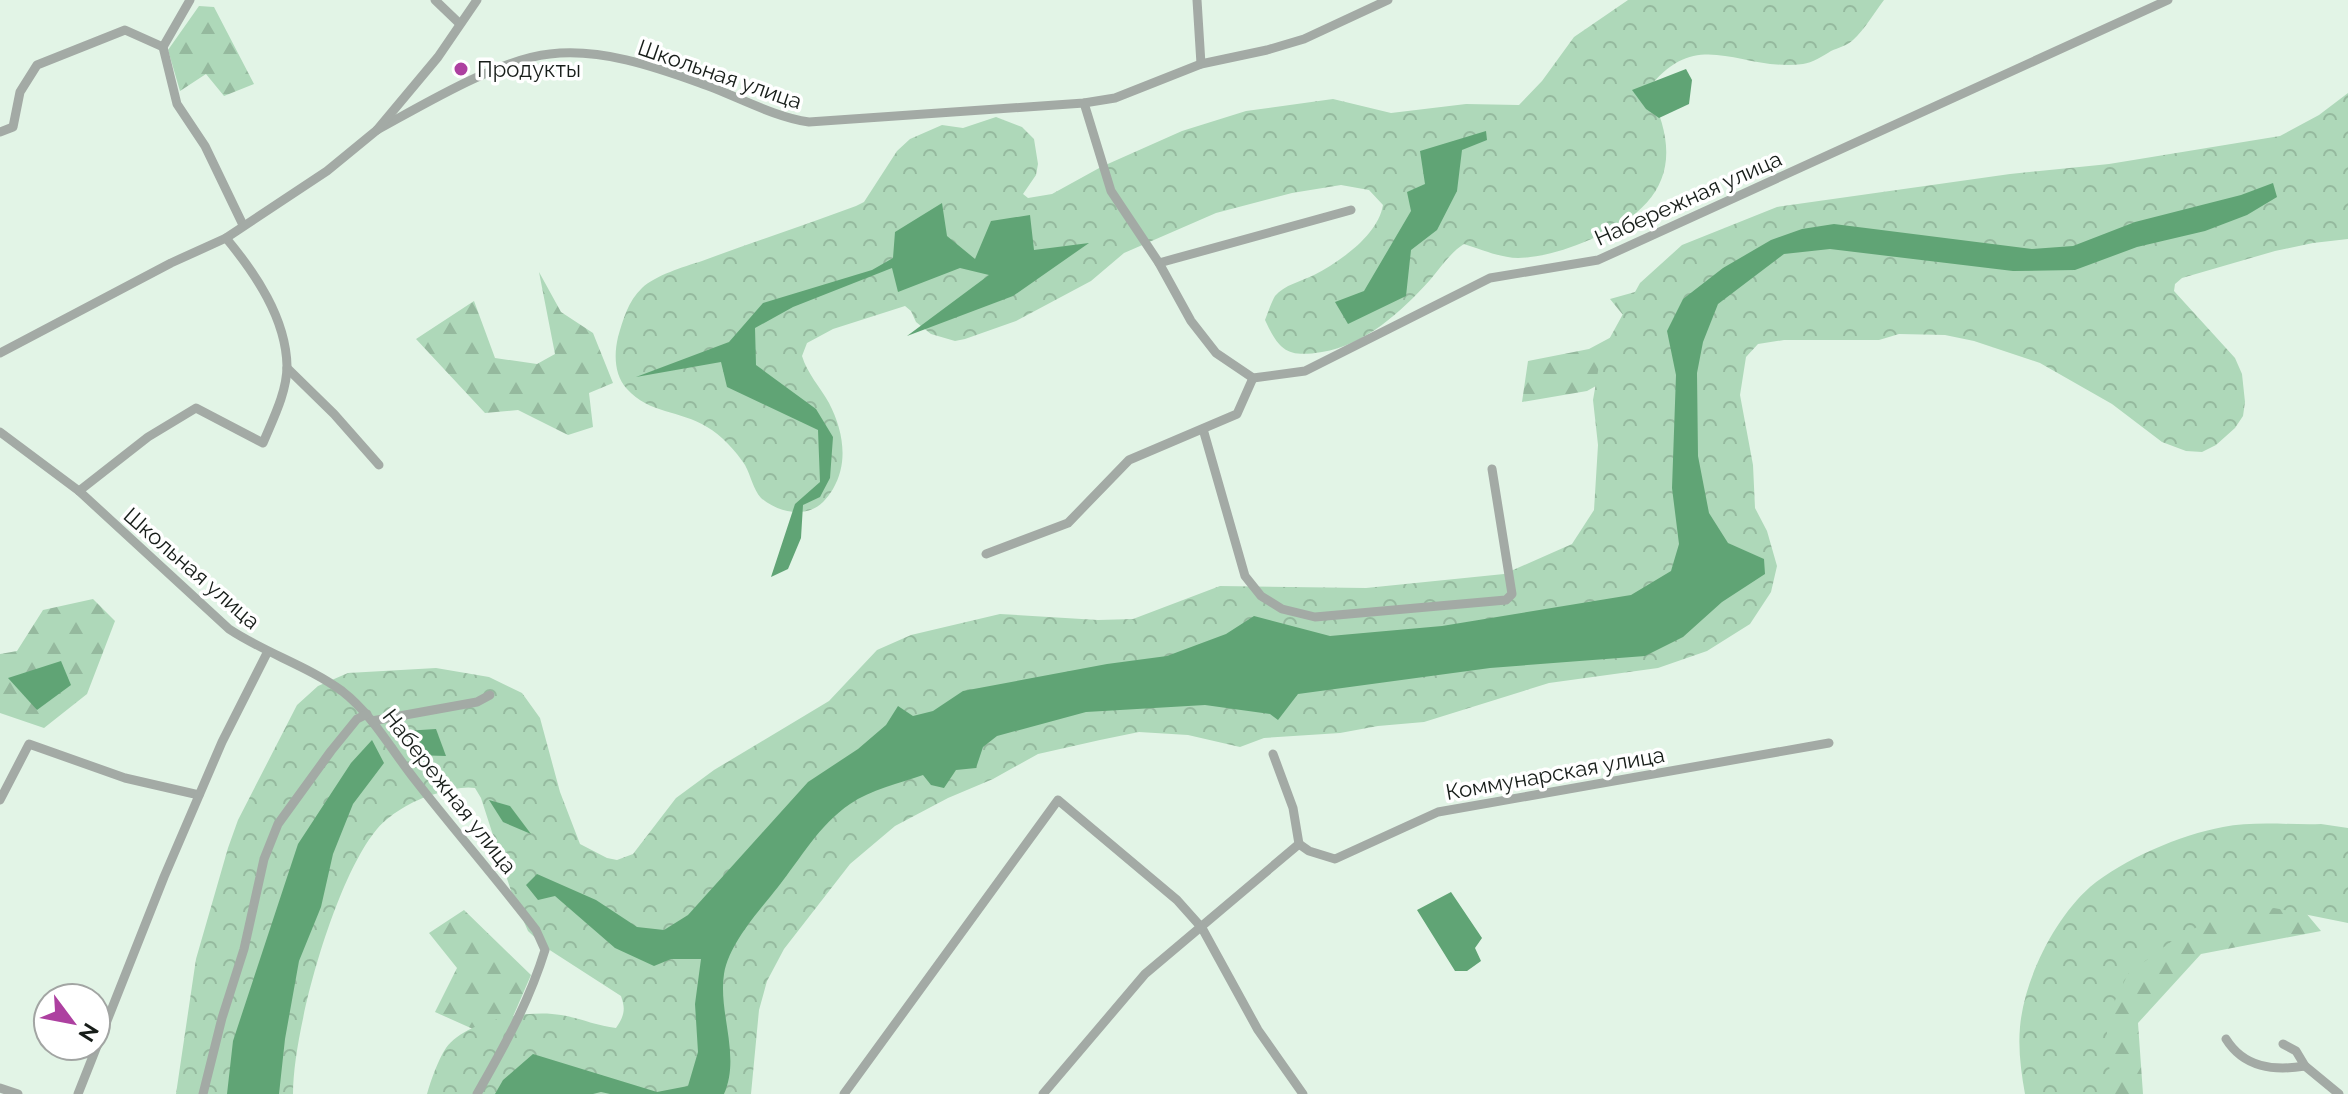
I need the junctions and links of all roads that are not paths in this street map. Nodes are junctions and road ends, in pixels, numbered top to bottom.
1 (190, 0) edge
2 (435, 0) edge
3 (477, 0) edge
4 (1197, 0) edge
5 (1388, 0) edge
6 (2168, 0) edge
7 (460, 24) junction
8 (163, 47) junction
9 (1201, 64) junction
10 (1084, 103) junction
11 (377, 130) junction
12 (0, 132) edge
13 (1351, 210) dead end
14 (243, 225) junction
15 (226, 238) junction
16 (1159, 263) junction
17 (0, 353) edge
18 (287, 368) junction
19 (1253, 378) junction
20 (1203, 429) junction
21 (0, 432) edge
22 (379, 465) dead end
23 (1492, 469) dead end
24 (79, 491) junction
25 (986, 554) dead end
26 (267, 653) junction
27 (490, 695) dead end
28 (370, 718) junction
29 (1829, 743) dead end
30 (1273, 754) dead end
31 (199, 795) junction
32 (0, 800) edge
33 (1299, 844) junction
34 (1202, 928) junction
35 (2226, 1039) dead end
36 (2283, 1044) dead end
37 (2305, 1066) junction
38 (0, 1088) edge
39 (18, 1094) edge
40 (78, 1094) edge
41 (203, 1094) edge
42 (477, 1094) edge
43 (844, 1094) edge
44 (1043, 1094) edge
45 (1303, 1094) edge
46 (2339, 1094) edge

1 - 8 street
2 - 7 street
3 - 7 street, Школьная улица
4 - 9 street
5 - 9 street, Школьная улица
6 - 19 street, Набережная улица
7 - 11 street, Школьная улица
8 - 12 street
8 - 14 street
9 - 10 street, Школьная улица
10 - 11 street, Школьная улица
10 - 16 street
11 - 14 street, Школьная улица
13 - 16 street
14 - 15 street, Школьная улица
15 - 17 street, Школьная улица
15 - 18 street
16 - 19 street
18 - 22 street
18 - 24 street
19 - 20 street
20 - 23 street
20 - 25 street
21 - 24 street, Школьная улица
24 - 26 street, Школьная улица
26 - 28 street, Школьная улица
26 - 31 street
27 - 28 street
28 - 41 street, Набережная улица
28 - 42 street, Набережная улица
29 - 33 street, Коммунарская улица
30 - 33 street
31 - 32 street
31 - 40 street
33 - 34 street
34 - 43 street
34 - 44 street
34 - 45 street
35 - 37 street
36 - 37 street
37 - 46 street
38 - 39 street

